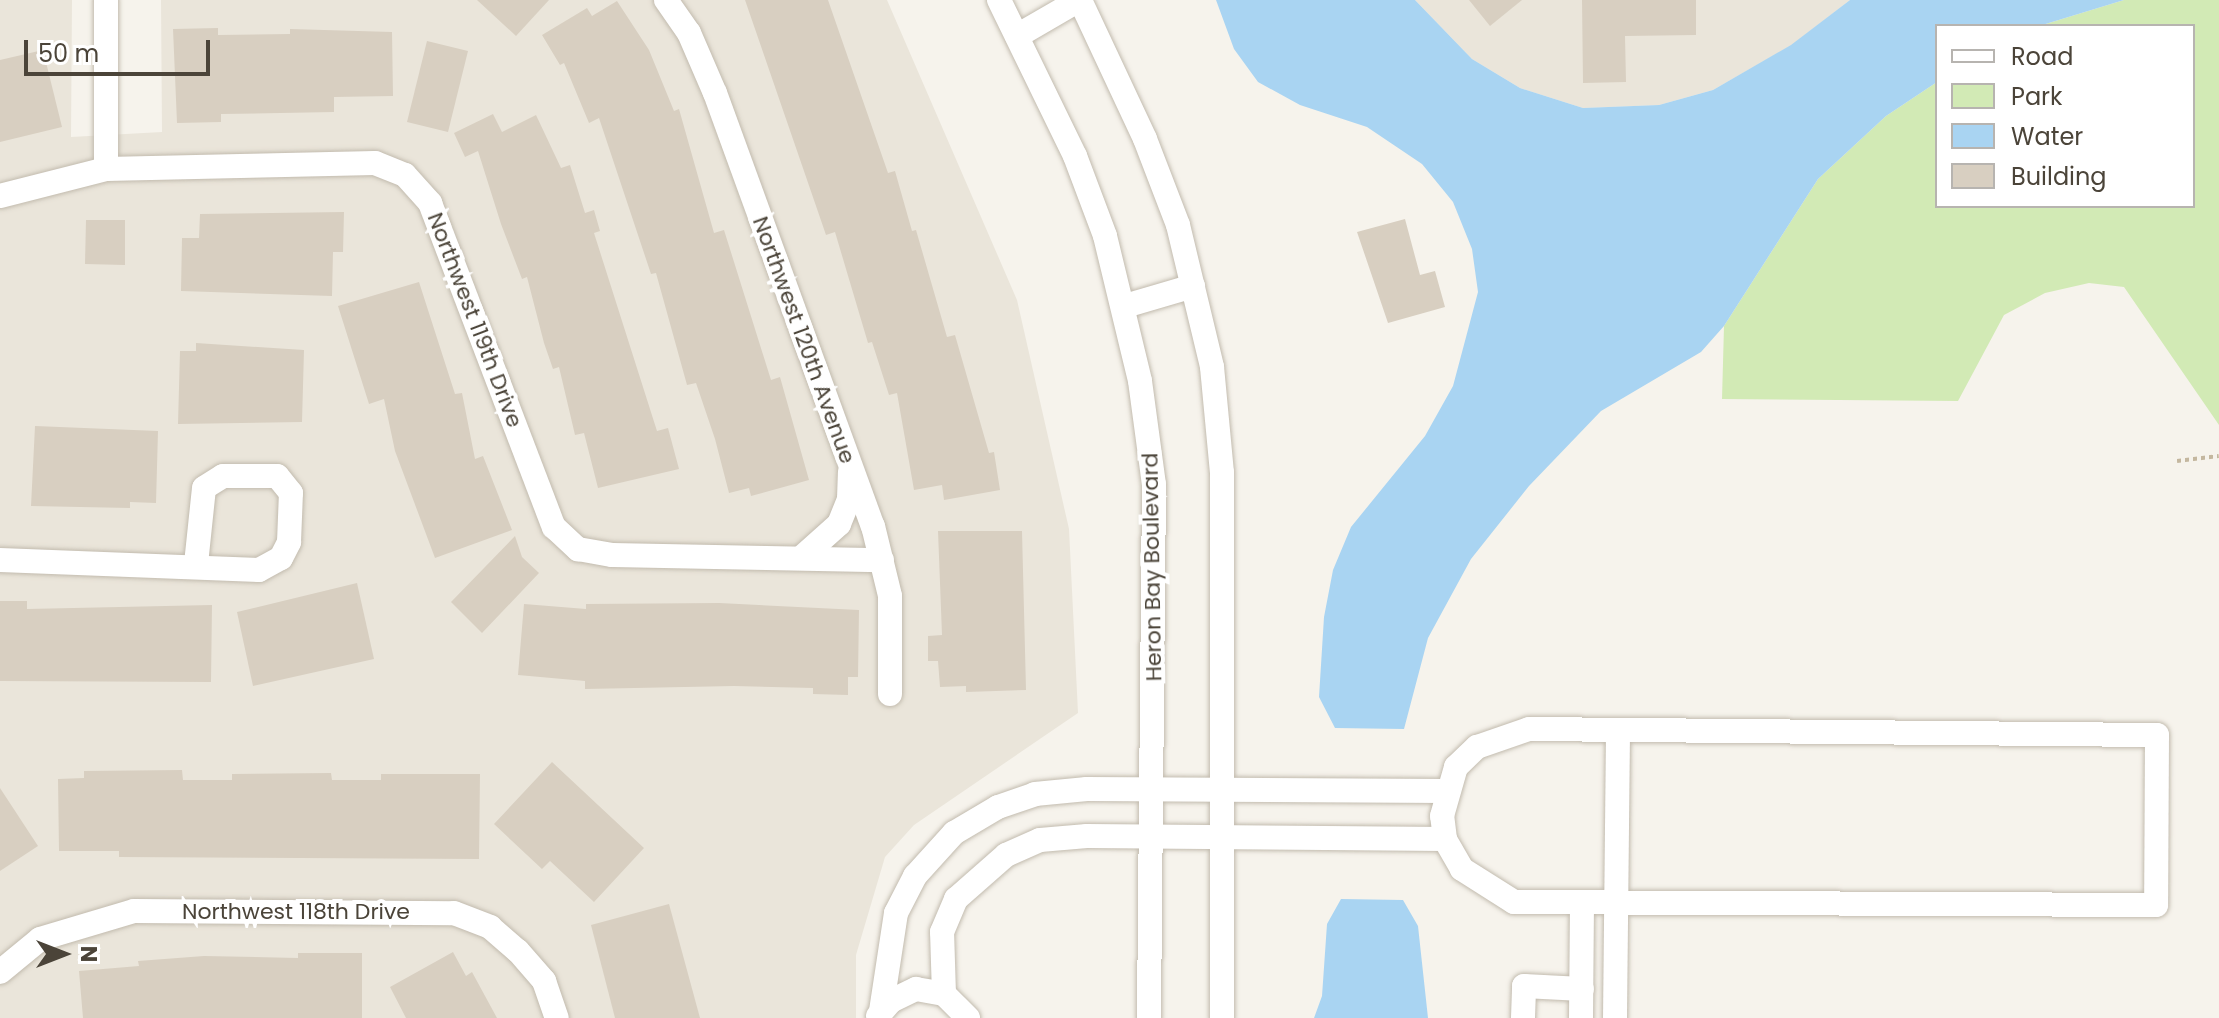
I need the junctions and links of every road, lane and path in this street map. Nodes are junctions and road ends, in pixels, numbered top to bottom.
1 (106, 0) edge
2 (666, 0) edge
3 (999, 0) edge
4 (1079, 0) edge
5 (1017, 36) junction
6 (106, 169) junction
7 (0, 196) edge
8 (1193, 286) junction
9 (1125, 306) junction
10 (2217, 457) edge
11 (2177, 461) dead end
12 (851, 470) junction
13 (801, 558) junction
14 (0, 560) edge
15 (882, 560) junction
16 (196, 564) junction
17 (890, 694) dead end
18 (1618, 730) junction
19 (1224, 787) junction
20 (1150, 789) junction
21 (1446, 791) junction
22 (1151, 836) junction
23 (1224, 837) junction
24 (1445, 839) junction
25 (1582, 902) junction
26 (1616, 902) junction
27 (0, 972) edge
28 (1582, 989) junction
29 (944, 994) junction
30 (879, 1014) edge
31 (557, 1018) edge
32 (968, 1018) edge
33 (1149, 1018) edge
34 (1222, 1018) edge
35 (1523, 1018) edge
36 (1581, 1018) edge
37 (1615, 1018) edge

1 - 6 street
2 - 12 street, Northwest 120th Avenue
3 - 5 street, Heron Bay Boulevard
4 - 5 street
4 - 8 street
5 - 9 street, Heron Bay Boulevard
6 - 7 street, Northwest 119th Drive
6 - 13 street, Northwest 119th Drive
8 - 9 street
8 - 19 street
9 - 20 street, Heron Bay Boulevard
10 - 11 path
12 - 13 street
12 - 15 street, Northwest 120th Avenue
13 - 15 street, Northwest 119th Drive
14 - 16 street
15 - 17 street, Northwest 120th Avenue
16 - 16 street
18 - 21 street
18 - 26 street
18 - 26 street
19 - 20 street
19 - 21 street
19 - 23 street
20 - 22 street, Heron Bay Boulevard
20 - 30 street
21 - 24 street
22 - 23 street
22 - 29 street
22 - 33 street, Heron Bay Boulevard
23 - 24 street
23 - 34 street
24 - 25 street
25 - 26 street
25 - 28 street
26 - 37 street
27 - 31 street, Northwest 118th Drive
28 - 35 street
28 - 36 street
29 - 30 street
29 - 32 street

